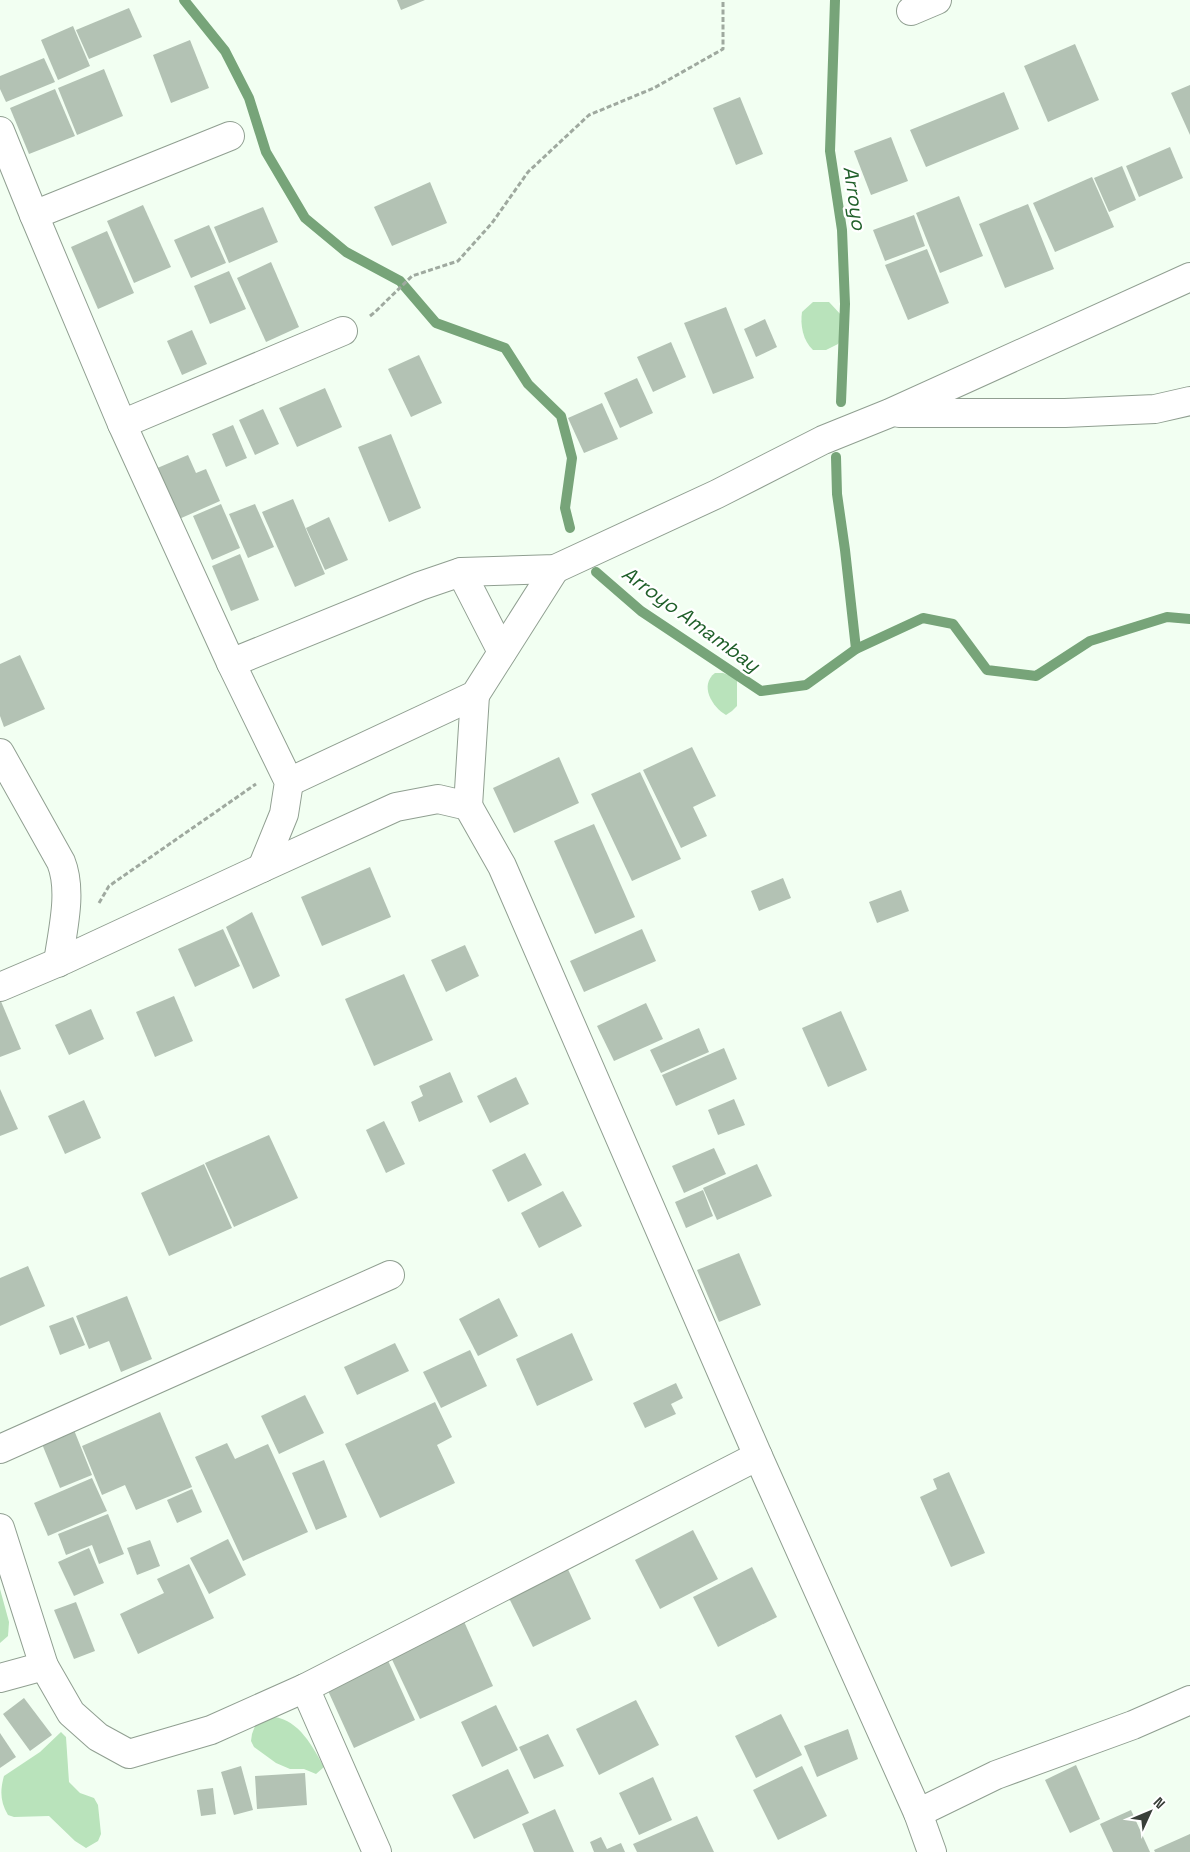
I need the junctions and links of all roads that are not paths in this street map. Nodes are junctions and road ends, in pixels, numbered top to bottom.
1 (937, 0) edge
2 (911, 11) dead end
3 (0, 131) edge
4 (230, 136) dead end
5 (34, 215) junction
6 (1190, 277) edge
7 (343, 331) dead end
8 (1190, 402) edge
9 (890, 414) junction
10 (122, 424) junction
11 (555, 569) junction
12 (462, 572) junction
13 (502, 652) junction
14 (231, 663) junction
15 (475, 695) junction
16 (0, 753) edge
17 (285, 774) junction
18 (468, 806) junction
19 (262, 868) junction
20 (58, 963) junction
21 (0, 987) edge
22 (390, 1275) dead end
23 (0, 1449) edge
24 (758, 1456) junction
25 (0, 1528) edge
26 (44, 1666) junction
27 (0, 1678) edge
28 (305, 1688) junction
29 (1190, 1700) edge
30 (918, 1813) junction
31 (923, 1849) edge
32 (377, 1852) edge

1 - 2 street
3 - 5 street
4 - 5 street
5 - 10 street
6 - 9 street
7 - 10 street
8 - 9 street
9 - 11 street
10 - 14 street
11 - 12 street
11 - 13 street
12 - 13 street
12 - 14 street
13 - 15 street
14 - 17 street
15 - 17 street
15 - 18 street
16 - 20 street
17 - 19 street
18 - 19 street
18 - 24 street
19 - 20 street
20 - 21 street
22 - 23 street
24 - 28 street
24 - 30 street
25 - 26 street
26 - 27 street
26 - 28 street
28 - 32 street
29 - 30 street
30 - 31 street

